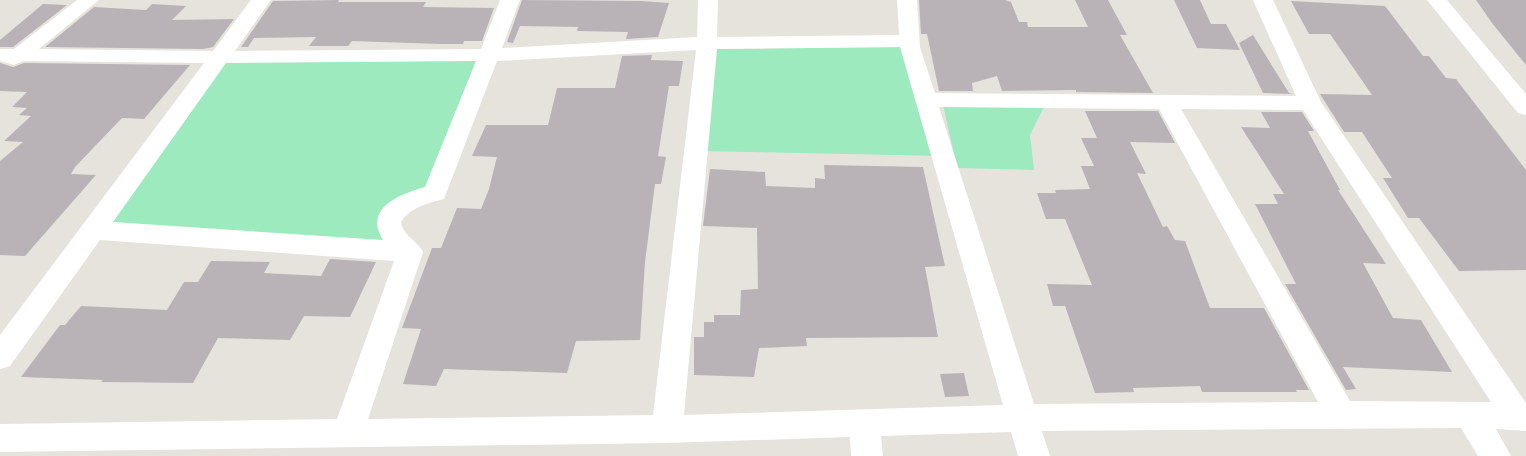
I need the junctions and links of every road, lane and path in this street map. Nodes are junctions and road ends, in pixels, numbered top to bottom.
1 (89, 0) edge
2 (261, 0) edge
3 (510, 0) edge
4 (708, 0) edge
5 (907, 0) edge
6 (1263, 0) edge
7 (1437, 0) edge
8 (909, 41) junction
9 (707, 43) junction
10 (9, 55) edge
11 (490, 55) junction
12 (219, 57) junction
13 (0, 72) edge
14 (926, 100) junction
15 (1310, 103) junction
16 (1167, 104) junction
17 (1526, 108) edge
18 (94, 230) junction
19 (410, 252) junction
20 (0, 357) edge
21 (1469, 414) junction
22 (1341, 415) junction
23 (1522, 417) edge
24 (1024, 418) junction
25 (864, 424) junction
26 (667, 429) junction
27 (348, 433) junction
28 (0, 438) edge
29 (398, 444) edge
30 (54, 447) edge
31 (867, 456) edge
32 (1034, 456) edge
33 (1494, 456) edge

1 - 10 street
2 - 12 street
3 - 11 street
4 - 9 street
5 - 8 street
6 - 15 street
7 - 17 street
8 - 9 street
8 - 14 street
9 - 11 street
9 - 26 street
10 - 12 street
10 - 13 street
11 - 12 street
11 - 19 street
12 - 18 street
14 - 16 street
14 - 24 street
15 - 16 street
15 - 23 street
16 - 22 street
18 - 19 street
18 - 20 street
19 - 27 street
21 - 22 street
21 - 23 street
21 - 33 street
22 - 24 street
24 - 25 street
24 - 32 street
25 - 26 street
25 - 31 street
26 - 29 street
27 - 29 street
27 - 30 street
28 - 30 street

